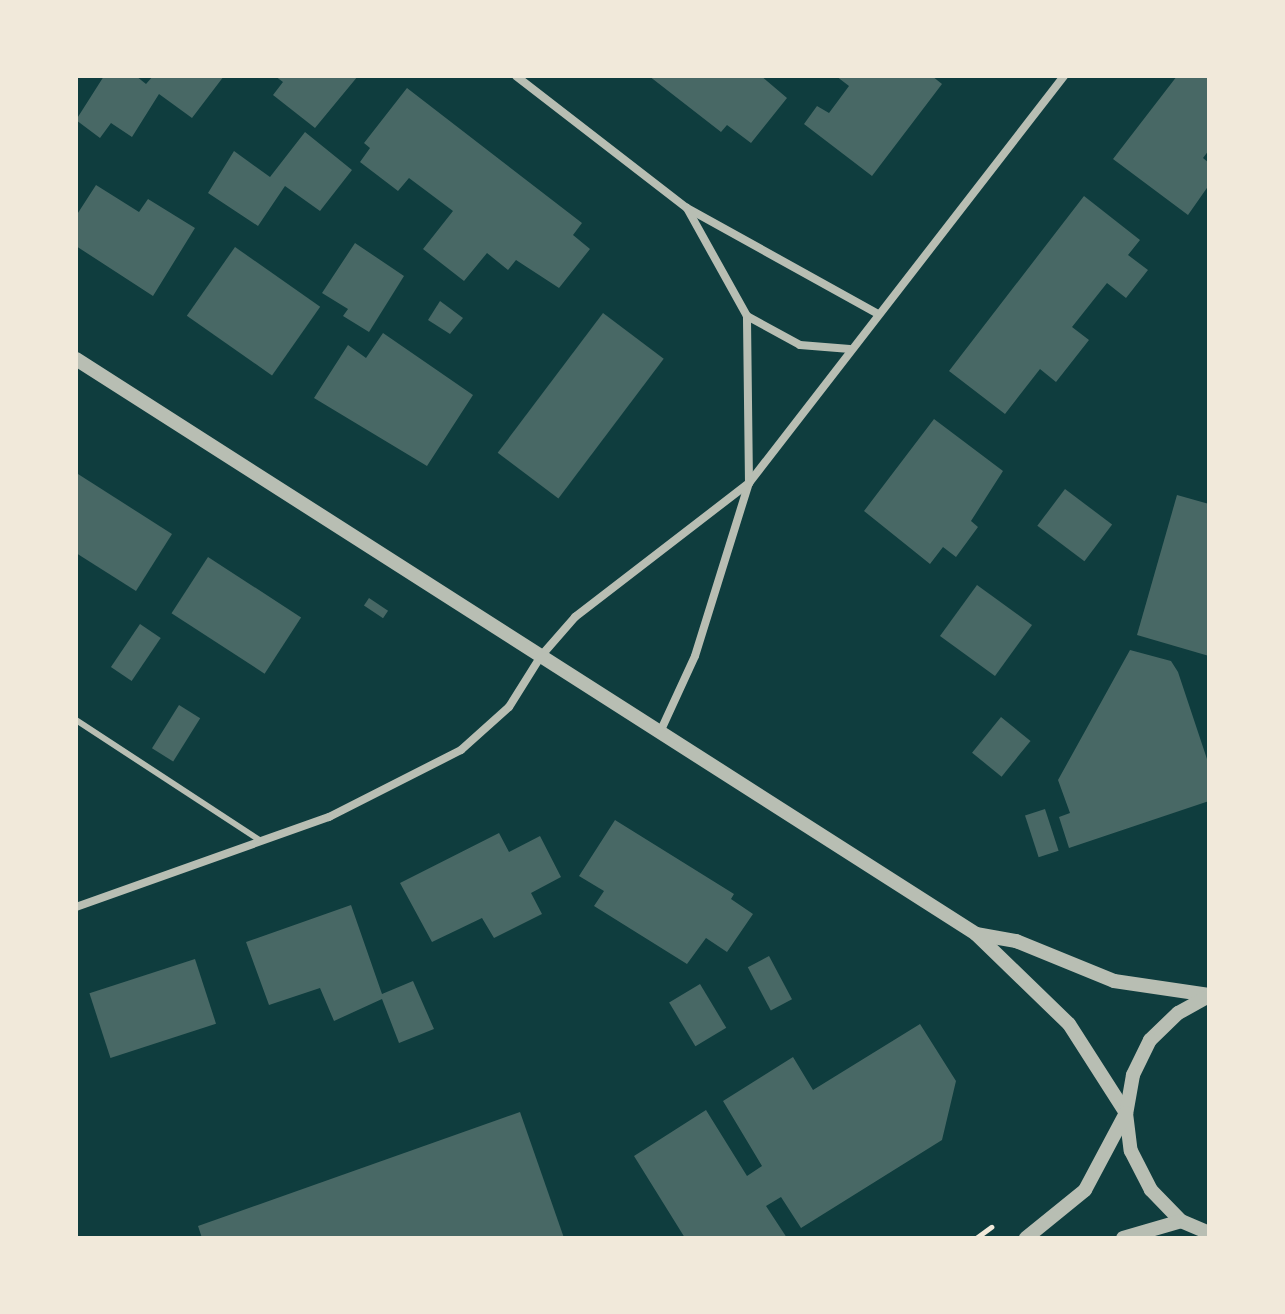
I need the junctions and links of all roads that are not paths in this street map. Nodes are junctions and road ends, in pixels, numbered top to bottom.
1 (516, 76) edge
2 (1064, 76) edge
3 (687, 208) junction
4 (878, 314) junction
5 (747, 316) junction
6 (850, 349) junction
7 (76, 359) edge
8 (749, 483) junction
9 (541, 656) junction
10 (76, 720) edge
11 (661, 730) junction
12 (264, 843) junction
13 (76, 907) edge
14 (976, 934) junction
15 (1209, 995) edge
16 (1126, 1113) junction
17 (1181, 1221) junction
18 (1209, 1233) edge
19 (1026, 1238) edge
20 (1123, 1238) edge

1 - 3 street
2 - 4 street
3 - 4 street
3 - 5 street
4 - 6 street
5 - 6 street
5 - 8 street
6 - 8 street
7 - 9 street
8 - 9 street
8 - 11 street
9 - 11 street
9 - 12 street
10 - 12 lane
11 - 14 street
12 - 13 street
14 - 15 street
14 - 16 street
15 - 16 street
16 - 17 street
16 - 19 street
17 - 18 street
17 - 20 street

